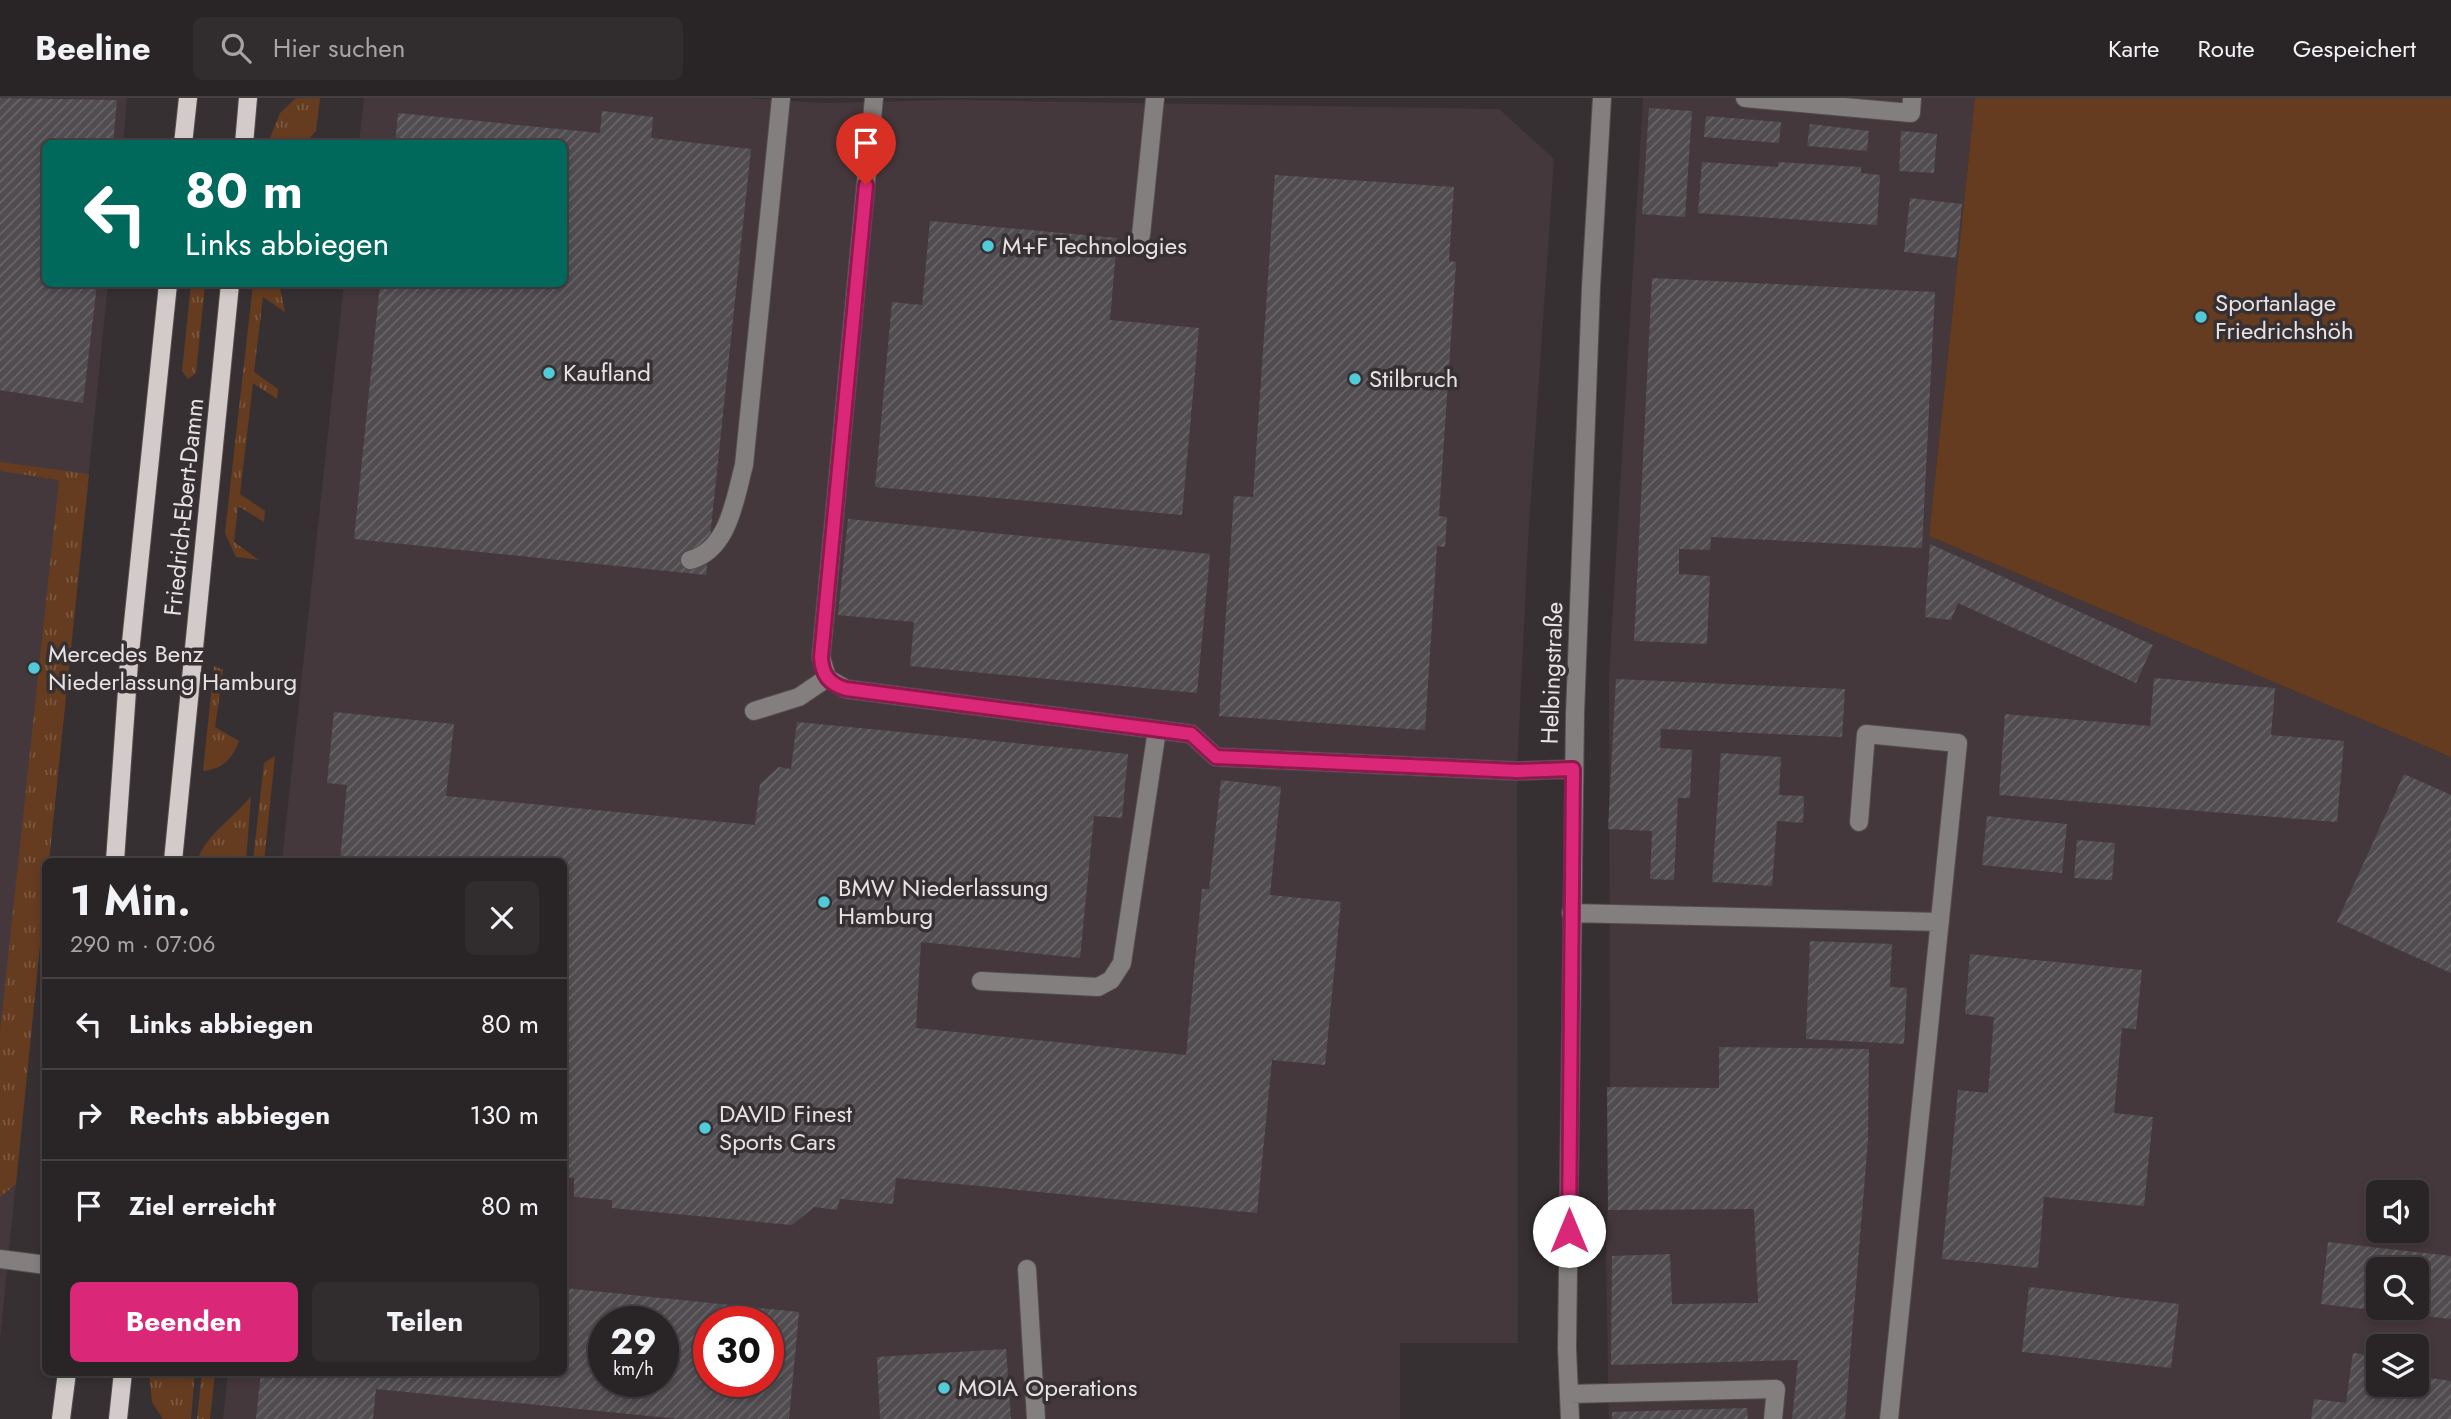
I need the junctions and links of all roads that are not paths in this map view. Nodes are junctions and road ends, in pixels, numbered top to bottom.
1 (188, 98) edge
2 (248, 98) edge
3 (781, 98) edge
4 (874, 98) edge
5 (1155, 98) edge
6 (1602, 98) edge
7 (1745, 98) edge
8 (1912, 98) edge
9 (183, 140) edge
10 (244, 140) edge
11 (1141, 235) dead end
12 (168, 287) edge
13 (230, 287) edge
14 (690, 560) dead end
15 (827, 678) junction
16 (754, 710) dead end
17 (1157, 730) junction
18 (1573, 769) junction
19 (1859, 822) dead end
20 (115, 858) edge
21 (173, 858) edge
22 (1571, 913) junction
23 (1940, 922) junction
24 (981, 981) dead end
25 (0, 1259) edge
26 (42, 1264) edge
27 (1027, 1269) dead end
28 (66, 1376) edge
29 (123, 1376) edge
30 (1569, 1394) junction
31 (61, 1419) edge
32 (118, 1419) edge
33 (1036, 1419) edge
34 (1570, 1419) edge
35 (1773, 1419) edge
36 (1889, 1419) edge

1 - 9 main road
2 - 10 main road
3 - 14 street
4 - 15 street
5 - 11 street
6 - 18 street, Helbingstraße
7 - 8 street
12 - 20 main road, Friedrich-Ebert-Damm
13 - 21 main road, Friedrich-Ebert-Damm
15 - 16 street
15 - 17 street
17 - 18 street
17 - 24 street
18 - 22 street, Helbingstraße
19 - 23 street
22 - 23 street
22 - 30 street, Helbingstraße
23 - 36 street
25 - 26 street
27 - 33 street
28 - 31 main road
29 - 32 main road
30 - 34 street, Helbingstraße
30 - 35 street

